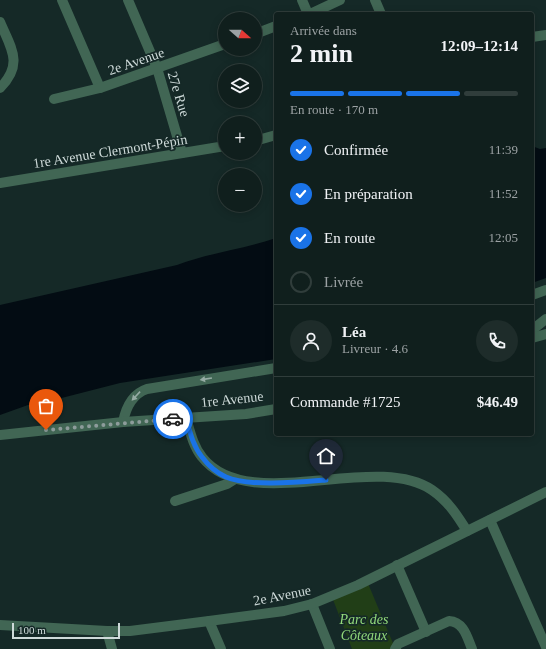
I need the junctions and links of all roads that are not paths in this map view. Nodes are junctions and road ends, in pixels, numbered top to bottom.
1 (62, 0) edge
2 (128, 0) edge
3 (302, 0) edge
4 (340, 0) edge
5 (375, 0) edge
6 (308, 12) edge
7 (313, 12) edge
8 (380, 12) edge
9 (0, 22) edge
10 (274, 27) edge
11 (262, 31) edge
12 (546, 35) edge
13 (534, 37) edge
14 (218, 46) edge
15 (157, 68) junction
16 (0, 88) edge
17 (100, 88) junction
18 (54, 99) dead end
19 (274, 136) edge
20 (262, 139) edge
21 (218, 147) edge
22 (182, 153) junction
23 (0, 183) edge
24 (546, 290) edge
25 (534, 294) edge
26 (546, 319) edge
27 (534, 328) edge
28 (546, 334) edge
29 (534, 337) edge
30 (274, 368) edge
31 (274, 409) edge
32 (186, 418) junction
33 (124, 422) junction
34 (0, 435) edge
35 (236, 479) junction
36 (546, 493) edge
37 (175, 501) dead end
38 (490, 520) junction
39 (467, 531) junction
40 (397, 565) junction
41 (312, 604) junction
42 (210, 621) junction
43 (0, 625) edge
44 (107, 631) junction
45 (426, 632) junction
46 (546, 647) edge
47 (112, 649) edge
48 (221, 649) edge
49 (330, 649) edge
50 (395, 649) edge
51 (472, 649) edge

1 - 17 street
2 - 15 street, 27e Rue
3 - 6 street
4 - 7 street
5 - 8 street
9 - 16 street
10 - 11 street
12 - 13 street
14 - 15 street, 2e Avenue
15 - 17 street, 2e Avenue
15 - 22 street, 27e Rue
17 - 18 street, 2e Avenue
19 - 20 street
21 - 22 street, 1re Avenue Clermont-Pépin
22 - 23 street, 1re Avenue Clermont-Pépin
24 - 25 street
26 - 27 street
28 - 29 street
30 -> 33 street
31 - 32 street, 1re Avenue
32 - 33 street, 1re Avenue
32 - 35 street
33 - 34 street, 1re Avenue
35 - 37 street
35 - 39 street
36 - 38 street, 2e Avenue
38 - 39 street, 2e Avenue
38 - 46 street
39 - 40 street, 2e Avenue
40 - 41 street, 2e Avenue
40 - 45 street
41 - 42 street, 2e Avenue
41 - 49 street
42 - 44 street, 2e Avenue
42 - 48 street
43 - 44 street, 2e Avenue
44 - 47 street
45 - 50 street
45 - 51 street

